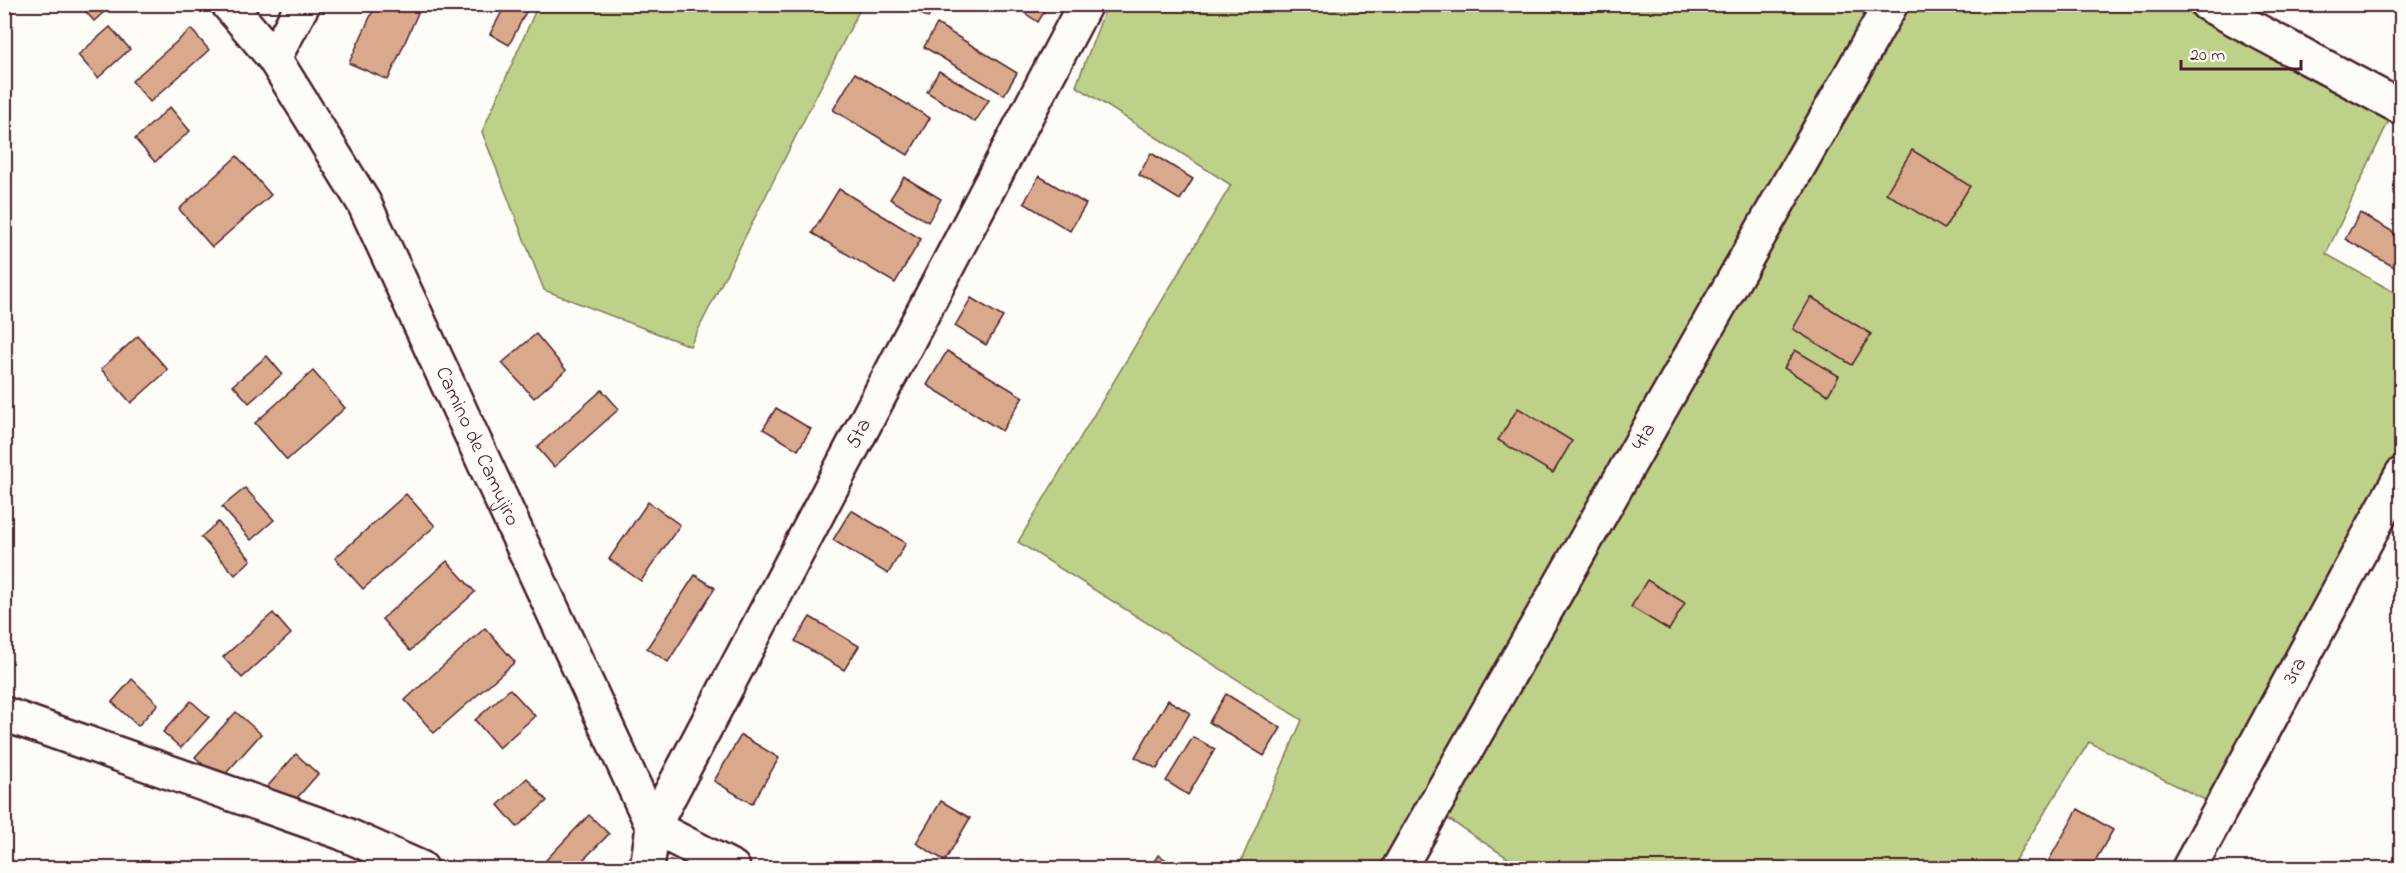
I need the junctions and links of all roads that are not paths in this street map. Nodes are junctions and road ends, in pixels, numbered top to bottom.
1 (228, 4) edge
2 (303, 4) edge
3 (1085, 4) edge
4 (1891, 4) edge
5 (2207, 4) edge
6 (274, 58) junction
7 (2402, 108) edge
8 (2402, 474) edge
9 (4, 714) edge
10 (653, 827) junction
11 (421, 868) edge
12 (647, 868) edge
13 (732, 868) edge
14 (1399, 868) edge
15 (2189, 868) edge

1 - 6 street, Camino de Camujiro
2 - 6 street
3 - 10 street, 5ta
4 - 14 street, 4ta
5 - 7 street
6 - 10 street, Camino de Camujiro
8 - 15 street, 3ra
9 - 11 street
10 - 12 street, 5ta
10 - 13 street

